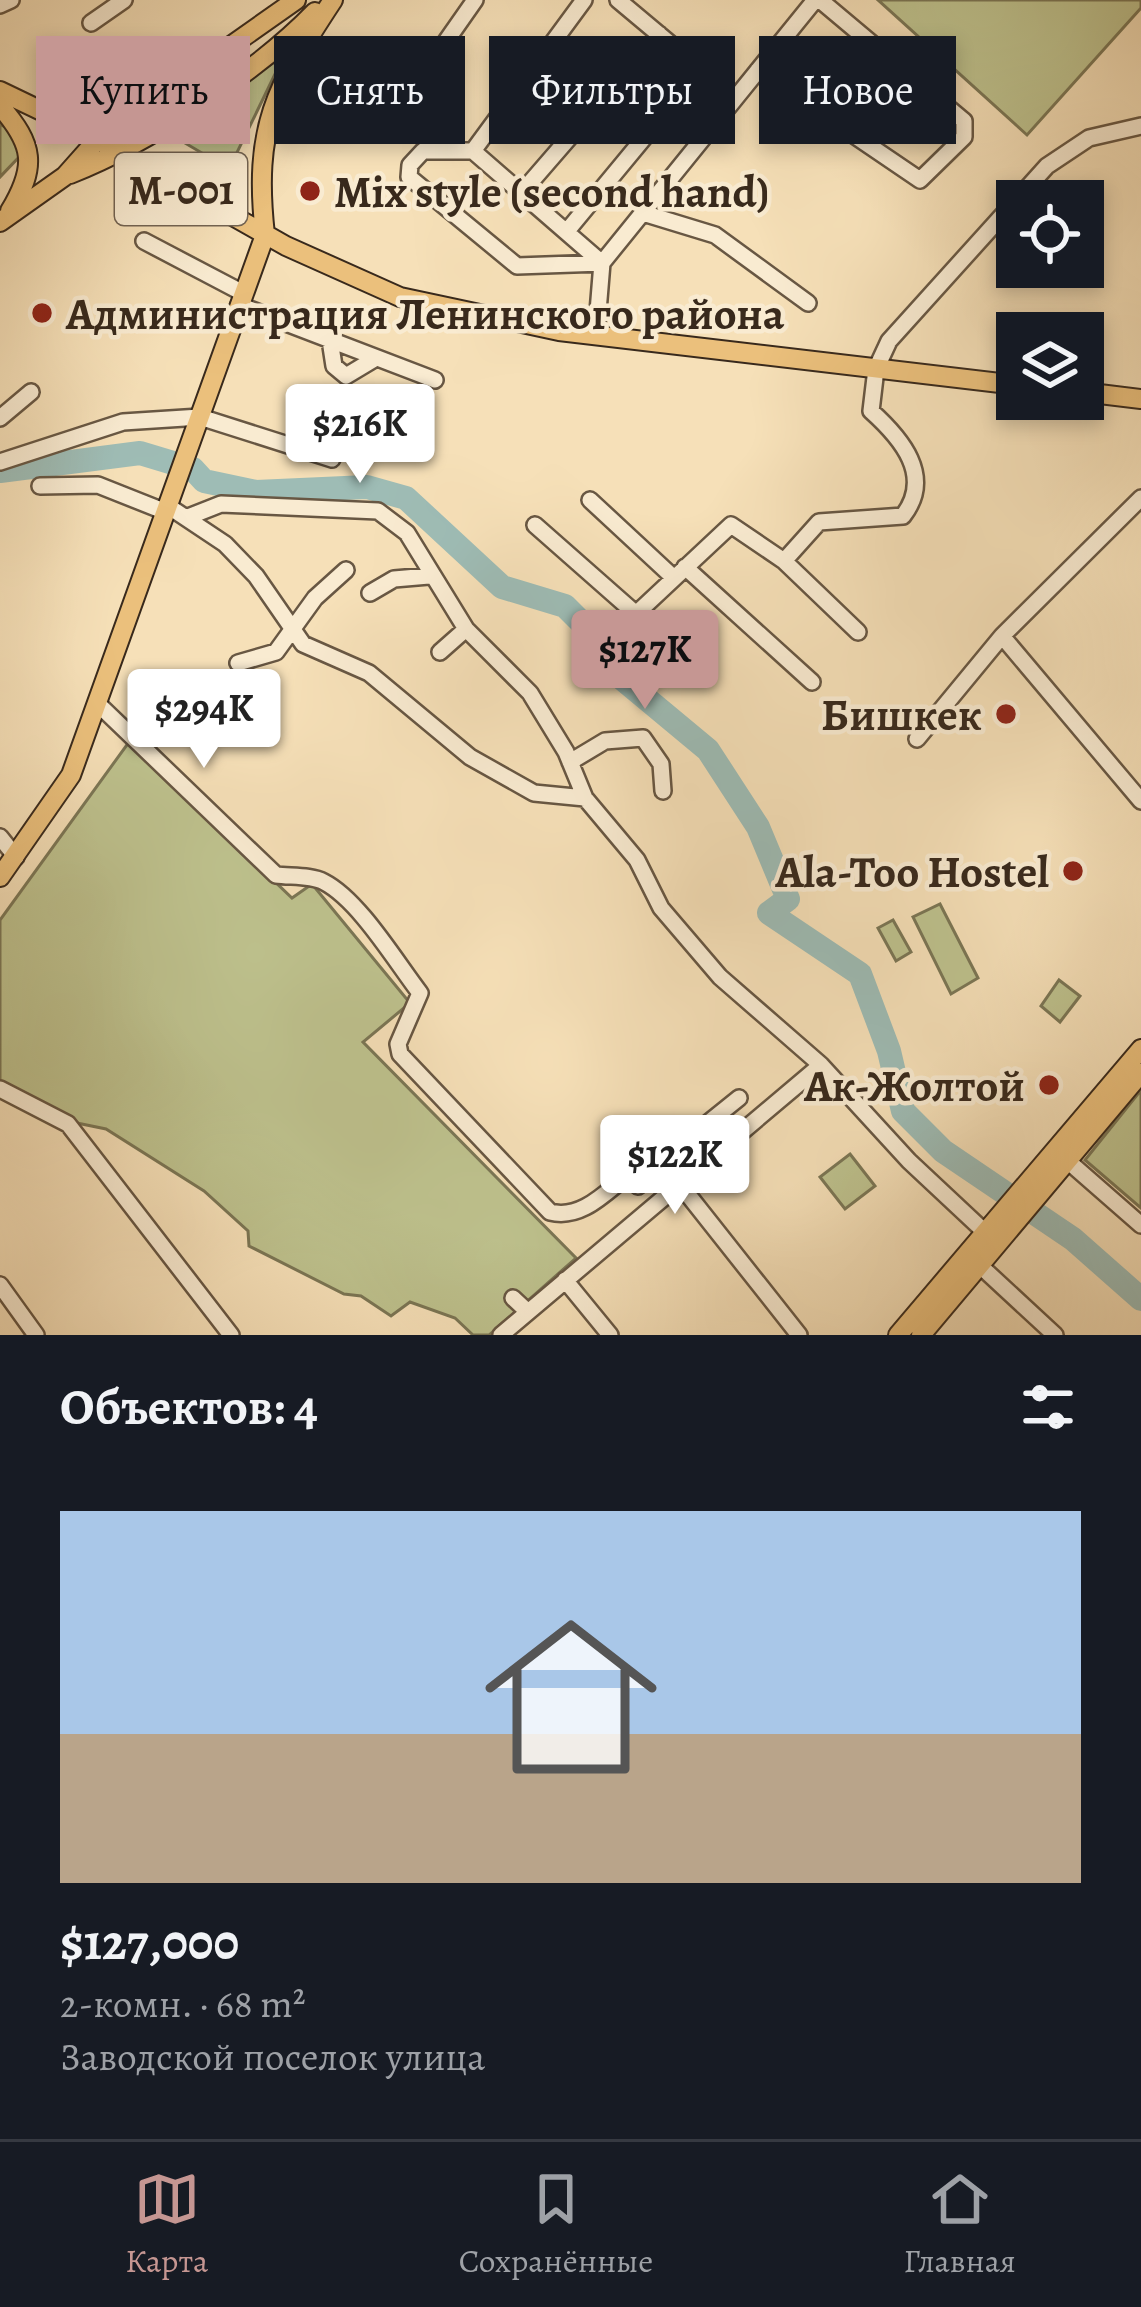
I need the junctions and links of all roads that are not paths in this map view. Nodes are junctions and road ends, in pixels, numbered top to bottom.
1 (11, 0) edge
2 (124, 0) edge
3 (296, 0) edge
4 (330, 0) edge
5 (475, 0) edge
6 (584, 0) edge
7 (619, 0) edge
8 (818, 0) edge
9 (0, 5) edge
10 (91, 23) dead end
11 (658, 34) junction
12 (245, 36) edge
13 (450, 36) edge
14 (660, 36) edge
15 (758, 70) junction
16 (0, 91) edge
17 (735, 98) edge
18 (0, 106) edge
19 (36, 109) edge
20 (1141, 126) edge
21 (94, 144) edge
22 (105, 144) edge
23 (638, 144) edge
24 (698, 144) edge
25 (473, 151) junction
26 (122, 154) junction
27 (65, 176) junction
28 (523, 191) junction
29 (643, 213) junction
30 (3, 219) edge
31 (567, 231) junction
32 (265, 235) junction
33 (144, 241) dead end
34 (602, 263) junction
35 (241, 299) junction
36 (808, 303) dead end
37 (596, 336) junction
38 (329, 340) junction
39 (376, 358) junction
40 (876, 369) junction
41 (435, 380) dead end
42 (996, 383) edge
43 (31, 392) dead end
44 (1104, 395) edge
45 (1141, 399) edge
46 (200, 417) junction
47 (0, 418) edge
48 (332, 459) dead end
49 (0, 462) edge
50 (40, 486) dead end
51 (1141, 499) edge
52 (590, 500) dead end
53 (169, 504) junction
54 (188, 517) junction
55 (535, 525) dead end
56 (784, 561) junction
57 (346, 569) dead end
58 (679, 573) junction
59 (429, 576) junction
60 (370, 593) dead end
61 (292, 628) junction
62 (466, 629) junction
63 (858, 632) dead end
64 (1001, 636) junction
65 (440, 652) dead end
66 (238, 663) dead end
67 (812, 682) dead end
68 (97, 703) junction
69 (917, 739) dead end
70 (570, 762) junction
71 (663, 790) dead end
72 (584, 798) junction
73 (1141, 801) edge
74 (0, 837) edge
75 (16, 857) junction
76 (0, 877) edge
77 (1141, 1048) edge
78 (820, 1065) junction
79 (1141, 1073) edge
80 (0, 1089) edge
81 (739, 1098) dead end
82 (1069, 1162) junction
83 (681, 1179) junction
84 (638, 1186) dead end
85 (1035, 1190) junction
86 (1141, 1225) edge
87 (1000, 1227) junction
88 (975, 1261) junction
89 (565, 1280) junction
90 (0, 1285) edge
91 (513, 1298) dead end
92 (527, 1312) junction
93 (36, 1335) edge
94 (231, 1335) edge
95 (501, 1335) edge
96 (610, 1335) edge
97 (799, 1335) edge
98 (898, 1335) edge
99 (921, 1335) edge
100 (1055, 1335) edge

1 - 9 street
2 - 10 street
3 - 12 main road
4 - 26 main road
4 - 32 main road
5 - 13 street
6 - 25 street
7 - 11 street
8 - 15 street
8 - 15 street
11 - 14 street
11 - 28 street
15 - 17 street
16 - 19 main road
18 - 30 main road
20 - 40 street
21 - 27 main road
22 - 26 main road, М-001
23 - 31 street
24 - 29 street
25 - 28 street
25 - 34 street
26 - 27 main road
26 - 32 main road, М-001
27 - 30 main road
28 - 31 street
29 - 34 street
29 - 36 street
31 - 34 street
32 - 35 main road
32 - 37 main road, М-001
33 - 35 street
34 - 37 street
35 - 38 street
35 - 46 main road
37 - 40 main road, М-001
38 - 39 street
38 - 39 street
39 - 41 street
40 - 42 main road, М-001
40 - 56 street
43 - 47 street
44 - 45 main road
46 - 48 street
46 - 49 street
46 - 53 main road
50 - 53 street
51 - 64 street
52 - 58 street
53 - 54 street
53 - 68 main road
54 - 59 street
54 - 61 street
55 - 58 street
56 - 58 street
56 - 63 street
57 - 61 street
58 - 67 street
59 - 60 street
59 - 62 street
61 - 66 street
61 - 72 street
62 - 65 street
62 - 70 street
64 - 69 street
64 - 73 street
68 - 75 main road
68 - 84 street
70 - 71 street
70 - 72 street
72 - 78 street
74 - 75 street
75 - 76 main road
77 - 85 main road
78 - 83 street
78 - 87 street
79 - 82 main road
80 - 94 street
81 - 83 street
82 - 85 main road
82 - 86 street
83 - 89 street
83 - 97 street
85 - 87 main road
87 - 88 main road
88 - 98 main road
88 - 99 main road
88 - 100 street
89 - 92 street
89 - 96 street
90 - 93 street
91 - 92 street
92 - 95 street

